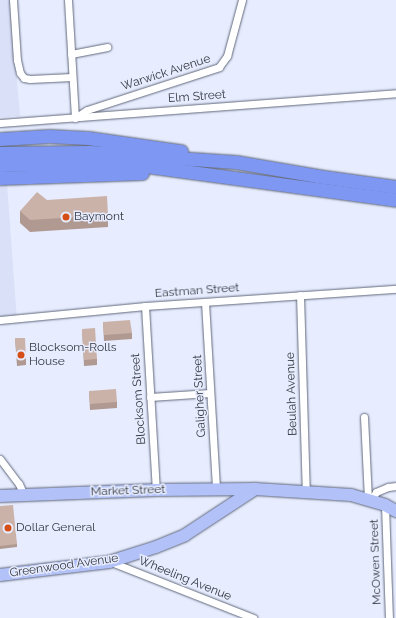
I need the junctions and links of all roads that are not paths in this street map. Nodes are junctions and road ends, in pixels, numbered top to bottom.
1 (13, 0) edge
2 (68, 0) edge
3 (242, 0) edge
4 (107, 47) dead end
5 (71, 54) junction
6 (72, 77) junction
7 (396, 93) edge
8 (75, 118) junction
9 (0, 123) edge
10 (0, 139) edge
11 (0, 153) edge
12 (236, 162) junction
13 (0, 164) edge
14 (176, 171) junction
15 (0, 178) edge
16 (396, 187) edge
17 (396, 200) edge
18 (396, 289) edge
19 (300, 295) junction
20 (205, 302) junction
21 (145, 306) junction
22 (0, 320) edge
23 (210, 394) junction
24 (150, 397) junction
25 (364, 417) dead end
26 (0, 458) edge
27 (396, 486) edge
28 (216, 489) junction
29 (255, 489) junction
30 (156, 490) junction
31 (306, 492) junction
32 (24, 495) junction
33 (0, 496) edge
34 (370, 500) junction
35 (385, 505) junction
36 (396, 511) edge
37 (109, 562) junction
38 (0, 575) edge
39 (253, 618) edge
40 (389, 618) edge

1 - 6 street
2 - 5 street
3 - 8 street, Warwick Avenue
4 - 5 street
5 - 6 street
6 - 8 street
7 - 8 street, Elm Street
8 - 9 street, Elm Street
10 - 12 highway
11 - 12 highway
12 - 16 highway
13 - 14 highway
14 - 15 highway
14 - 17 highway
18 - 19 street, Eastman Street
19 - 20 street, Eastman Street
19 - 31 street, Beulah Avenue
20 - 21 street, Eastman Street
20 - 23 street, Galigher Street
21 - 22 street, Eastman Street
21 - 24 street, Blocksom Street
23 - 24 street
23 - 28 street, Galigher Street
24 - 30 street, Blocksom Street
25 - 34 street
26 - 32 street
27 - 34 street
28 - 29 main road, Market Street
28 - 30 main road, Market Street
29 - 31 main road
29 - 37 main road, Greenwood Avenue
30 - 32 main road, Market Street
31 - 34 main road
32 - 33 main road, Market Street
34 - 35 main road
35 - 36 main road
35 - 40 street, McOwen Street
37 - 38 main road, Greenwood Avenue
37 - 39 street, Wheeling Avenue

